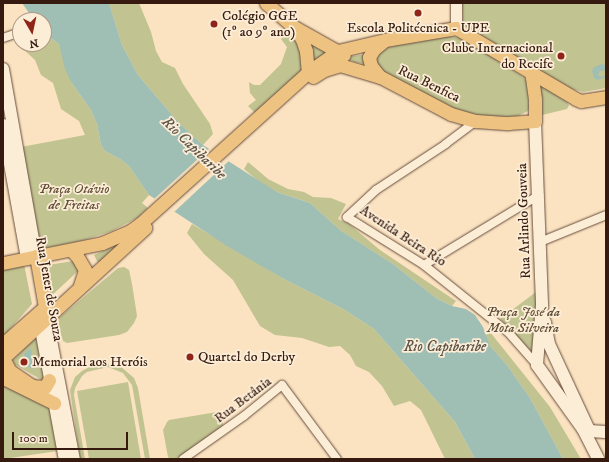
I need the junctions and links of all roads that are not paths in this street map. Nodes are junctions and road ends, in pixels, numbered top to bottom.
1 (266, 3) edge
2 (456, 3) edge
3 (294, 27) junction
4 (456, 28) junction
5 (385, 40) junction
6 (338, 51) junction
7 (3, 69) edge
8 (308, 72) junction
9 (531, 72) junction
10 (380, 77) junction
11 (606, 97) edge
12 (476, 121) junction
13 (535, 121) junction
14 (520, 122) junction
15 (3, 125) edge
16 (242, 135) junction
17 (536, 137) junction
18 (5, 150) edge
19 (539, 195) junction
20 (606, 215) edge
21 (143, 226) junction
22 (540, 242) junction
23 (71, 250) junction
24 (32, 257) junction
25 (3, 263) edge
26 (424, 265) junction
27 (79, 290) junction
28 (542, 305) junction
29 (42, 317) junction
30 (3, 344) edge
31 (3, 358) edge
32 (537, 365) junction
33 (3, 378) edge
34 (49, 380) junction
35 (54, 403) junction
36 (605, 432) edge
37 (597, 456) edge
38 (70, 459) edge
39 (183, 459) edge
40 (337, 459) edge

1 - 3 main road, Rua Benfica
2 - 4 street
3 - 6 main road, Rua Benfica
3 - 8 main road
4 - 5 main road
4 - 9 main road
5 - 6 main road
5 - 10 main road
6 - 8 main road
6 - 10 main road, Rua Benfica
7 - 24 main road, Rua Jener de Souza
8 - 16 main road
9 - 11 main road
9 - 13 main road
10 - 12 main road, Rua Benfica
10 - 16 main road
12 - 14 main road, Rua Benfica
12 - 26 street, Avenida Beira Rio
13 - 14 main road, Rua Benfica
13 - 17 main road, Rua Arlindo Gouveia
14 - 17 main road
15 - 18 main road, Rua Jener de Souza
16 - 21 main road
17 - 19 main road, Rua Arlindo Gouveia
18 - 24 main road, Rua Jener de Souza
19 - 22 main road, Rua Arlindo Gouveia
19 - 26 street
20 - 22 street
21 - 23 main road
21 - 27 main road
22 - 28 main road, Rua Arlindo Gouveia
23 - 24 main road
23 - 27 main road
24 - 25 main road
24 - 29 main road, Rua Jener de Souza
26 - 32 street, Avenida Beira Rio
27 - 29 main road
28 - 32 main road, Rua Arlindo Gouveia
28 - 36 main road, Rua Arlindo Gouveia
29 - 30 main road
29 - 31 main road
29 - 34 street, Rua Jener de Souza
29 - 38 street, Rua Jener de Souza
31 - 34 main road
32 - 37 main road, Avenida Beira Rio
33 - 35 main road
34 - 35 street, Rua Jener de Souza
35 - 38 street, Rua Jener de Souza
36 - 37 main road
39 - 40 street, Rua Betânia

